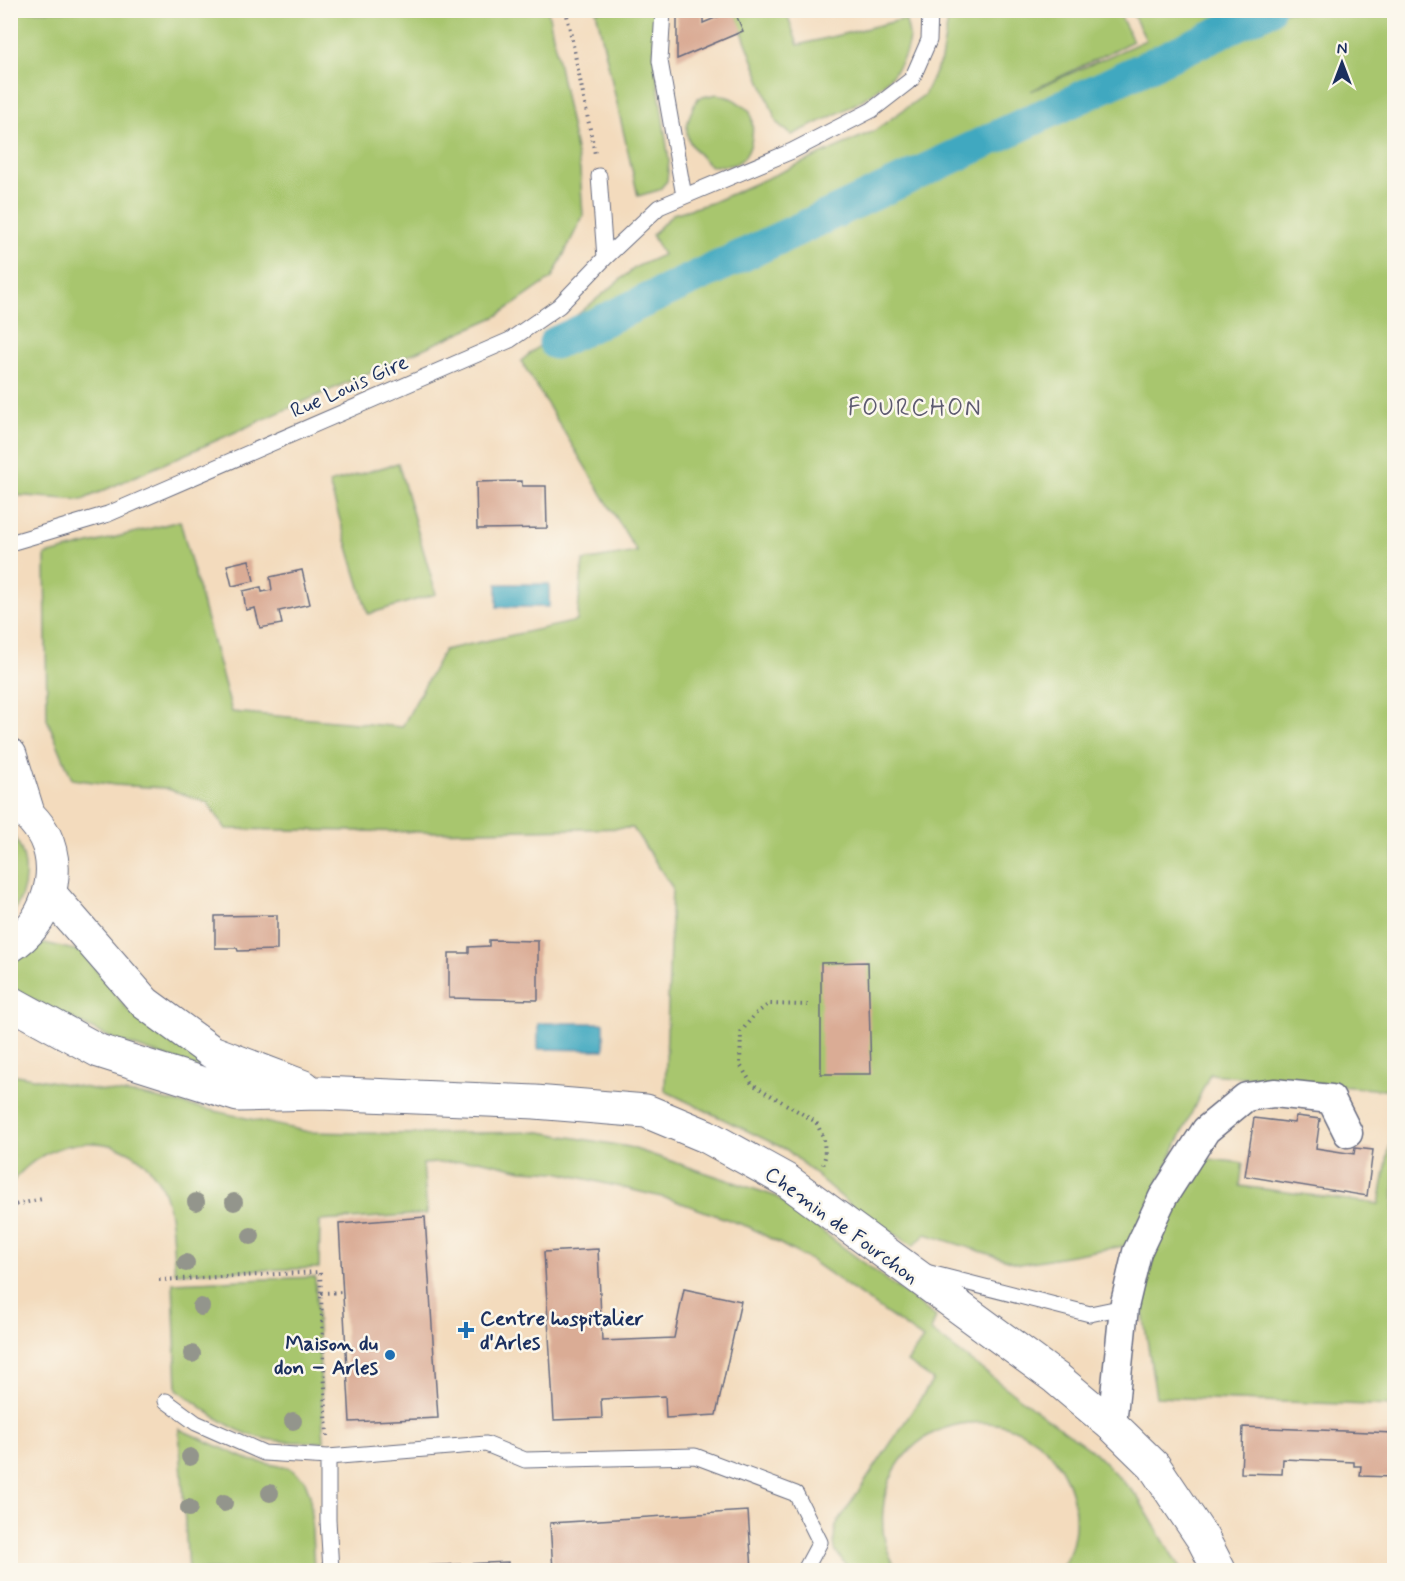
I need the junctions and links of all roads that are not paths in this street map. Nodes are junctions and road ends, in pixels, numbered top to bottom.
1 (663, 10) edge
2 (930, 10) edge
3 (599, 176) road end
4 (684, 196) junction
5 (605, 258) junction
6 (10, 543) edge
7 (10, 755) edge
8 (19, 806) edge
9 (50, 894) junction
10 (10, 946) edge
11 (10, 1002) edge
12 (320, 1093) junction
13 (1348, 1133) dead end
14 (898, 1264) junction
15 (1124, 1307) junction
16 (166, 1401) dead end
17 (1112, 1425) junction
18 (328, 1457) junction
19 (331, 1570) edge
20 (806, 1570) edge
21 (1219, 1570) edge

1 - 4 lane
2 - 4 lane, Rue Louis Gire
3 - 5 lane
4 - 5 lane, Rue Louis Gire
5 - 6 lane, Rue Louis Gire
7 - 8 street
8 - 9 street
9 - 10 street
9 - 12 street, Chemin de Fourchon
11 - 12 street, Chemin de Fourchon
12 - 14 street, Chemin de Fourchon
13 - 15 street
14 - 15 lane
14 - 17 street, Chemin de Fourchon
15 - 17 street
16 - 18 lane
17 - 21 street, Chemin de Fourchon
18 - 19 lane
18 - 20 lane

